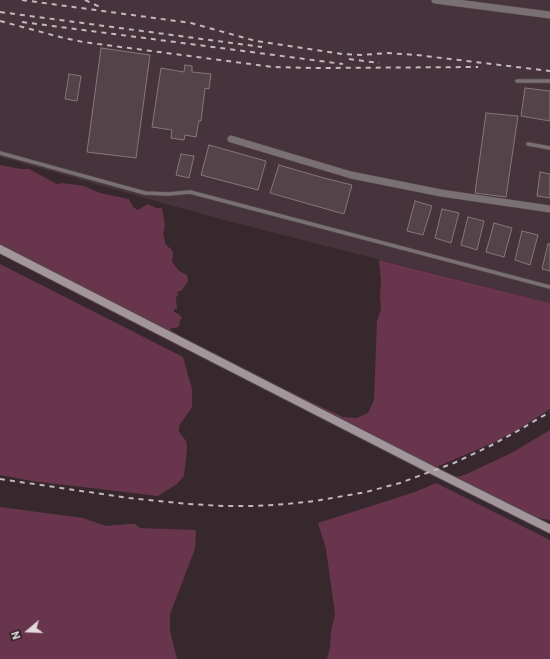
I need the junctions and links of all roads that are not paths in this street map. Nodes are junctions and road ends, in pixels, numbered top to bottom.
1 (435, 0) edge
2 (550, 15) edge
3 (517, 81) dead end
4 (550, 81) edge
5 (231, 139) dead end
6 (528, 144) dead end
7 (550, 148) edge
8 (0, 154) edge
9 (550, 209) edge
10 (0, 249) edge
11 (550, 287) edge
12 (550, 529) edge

1 - 2 street
3 - 4 lane
5 - 9 street
6 - 7 lane
8 - 11 lane
10 - 12 main road

